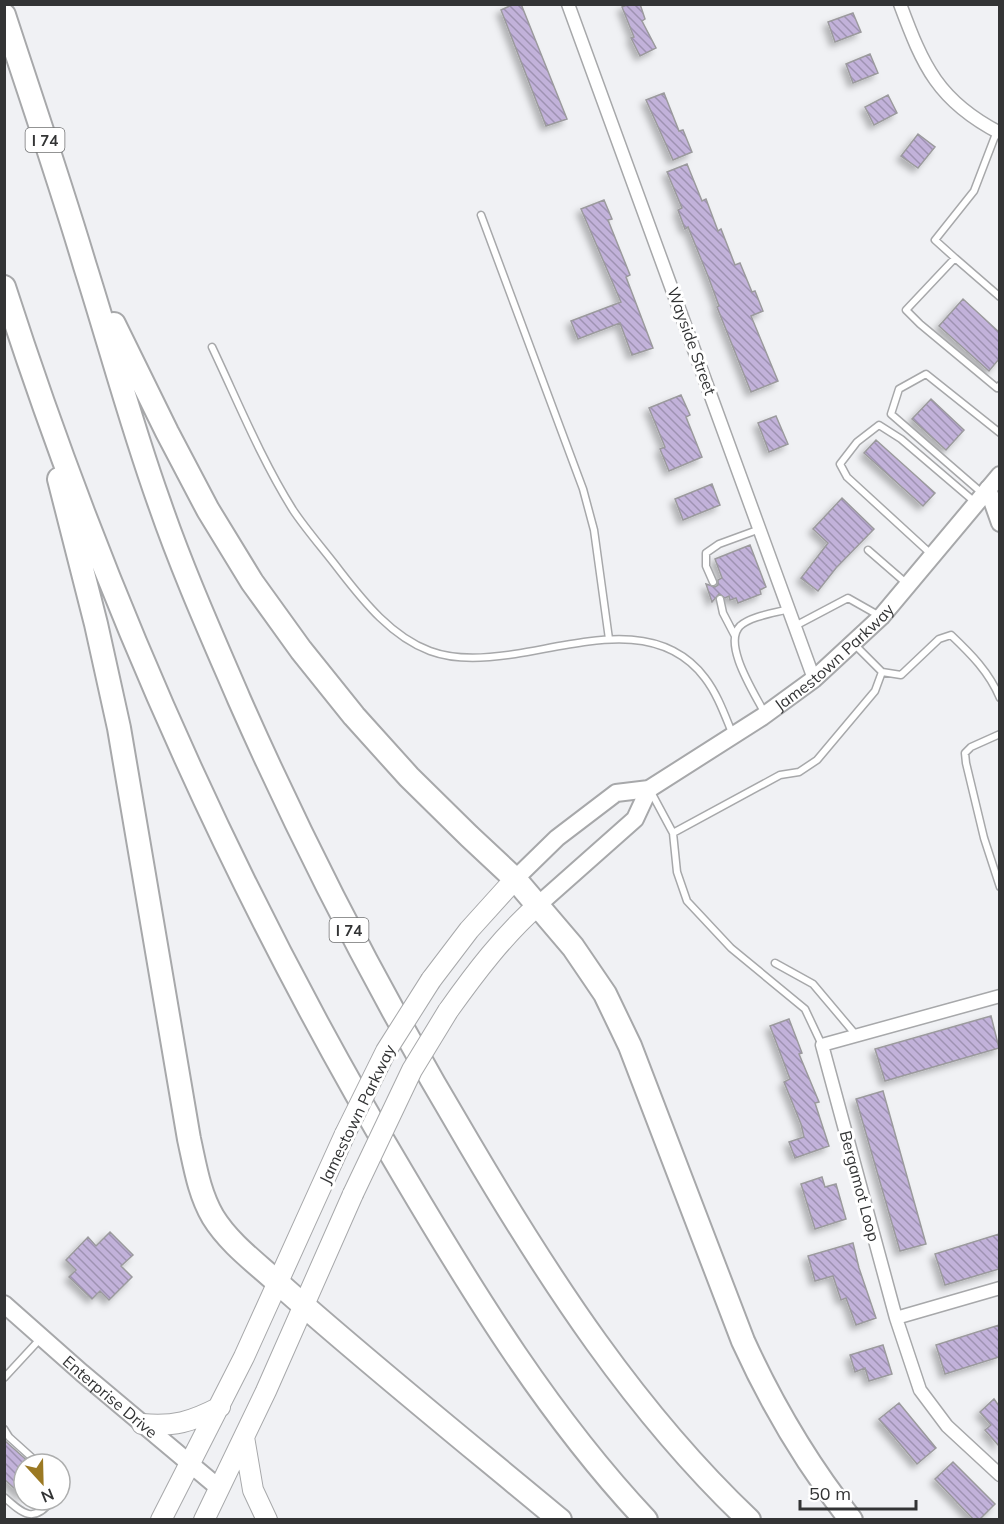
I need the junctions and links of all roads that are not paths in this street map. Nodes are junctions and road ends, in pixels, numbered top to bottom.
1 (568, 4) edge
2 (900, 4) edge
3 (4, 15) edge
4 (998, 132) edge
5 (481, 215) dead end
6 (955, 258) junction
7 (86, 266) junction
8 (4, 287) edge
9 (999, 297) edge
10 (212, 347) dead end
11 (32, 371) junction
12 (999, 385) edge
13 (999, 434) edge
14 (999, 475) edge
15 (982, 496) junction
16 (999, 523) edge
17 (760, 529) junction
18 (868, 549) dead end
19 (932, 555) junction
20 (713, 582) dead end
21 (909, 586) junction
22 (720, 599) dead end
23 (789, 609) junction
24 (881, 617) junction
25 (795, 626) junction
26 (735, 636) junction
27 (609, 639) junction
28 (854, 644) junction
29 (882, 672) junction
30 (814, 679) junction
31 (999, 698) edge
32 (766, 715) junction
33 (999, 734) edge
34 (733, 736) junction
35 (649, 789) junction
36 (673, 833) junction
37 (515, 879) junction
38 (999, 887) edge
39 (538, 905) junction
40 (775, 963) dead end
41 (999, 996) edge
42 (856, 1035) junction
43 (822, 1045) junction
44 (277, 1282) junction
45 (999, 1288) edge
46 (4, 1304) edge
47 (303, 1306) junction
48 (896, 1318) junction
49 (41, 1338) junction
50 (4, 1378) edge
51 (220, 1407) junction
52 (142, 1424) junction
53 (4, 1429) edge
54 (244, 1437) junction
55 (26, 1452) edge
56 (190, 1464) junction
57 (999, 1475) edge
58 (219, 1488) junction
59 (22, 1512) edge
60 (42, 1512) edge
61 (161, 1520) edge
62 (204, 1520) edge
63 (267, 1520) edge
64 (560, 1520) edge
65 (646, 1520) edge
66 (749, 1520) edge
67 (851, 1520) edge

1 - 17 street, Wayside Street
2 - 4 street
3 - 7 highway, I 74
4 - 6 lane
5 - 27 lane
6 - 9 lane
6 - 12 lane
7 - 37 highway
7 - 66 highway, I 74
8 - 11 highway
10 - 27 lane
11 - 44 highway
11 - 65 highway
13 - 15 lane
14 - 15 main road, Jamestown Parkway
15 - 16 main road
15 - 19 main road, Jamestown Parkway
15 - 19 lane
17 - 20 lane
17 - 23 street, Wayside Street
18 - 21 lane
19 - 21 main road, Jamestown Parkway
21 - 24 main road, Jamestown Parkway
22 - 26 lane
23 - 25 street, Wayside Street
23 - 26 lane
24 - 25 lane
24 - 28 main road, Jamestown Parkway
25 - 30 street, Wayside Street
26 - 32 lane
27 - 34 lane
28 - 29 lane
28 - 30 main road, Jamestown Parkway
29 - 31 lane
29 - 36 lane
30 - 32 main road, Jamestown Parkway
32 - 34 main road, Jamestown Parkway
33 - 38 lane
34 - 35 main road, Jamestown Parkway
35 - 36 lane
35 - 37 main road, Jamestown Parkway
35 - 39 main road, Jamestown Parkway
36 - 43 lane
37 - 39 highway
37 - 44 main road, Jamestown Parkway, bridge
39 - 47 main road, Jamestown Parkway, bridge
39 - 67 highway
40 - 42 lane
41 - 42 street
42 - 43 street
43 - 48 street, Bergamot Loop
44 - 47 highway
44 - 51 main road, Jamestown Parkway
45 - 48 street
46 - 49 main road, Enterprise Drive
47 - 54 main road, Jamestown Parkway
47 - 64 highway
48 - 57 street, Bergamot Loop
49 - 50 lane
49 - 52 main road, Enterprise Drive
51 - 52 main road
51 - 56 main road, Jamestown Parkway
52 - 56 main road, Enterprise Drive
53 - 55 lane
54 - 58 main road, Jamestown Parkway
54 - 63 main road
56 - 58 main road, Enterprise Drive
56 - 61 main road, Jamestown Parkway
58 - 62 main road, Jamestown Parkway
59 - 60 lane

